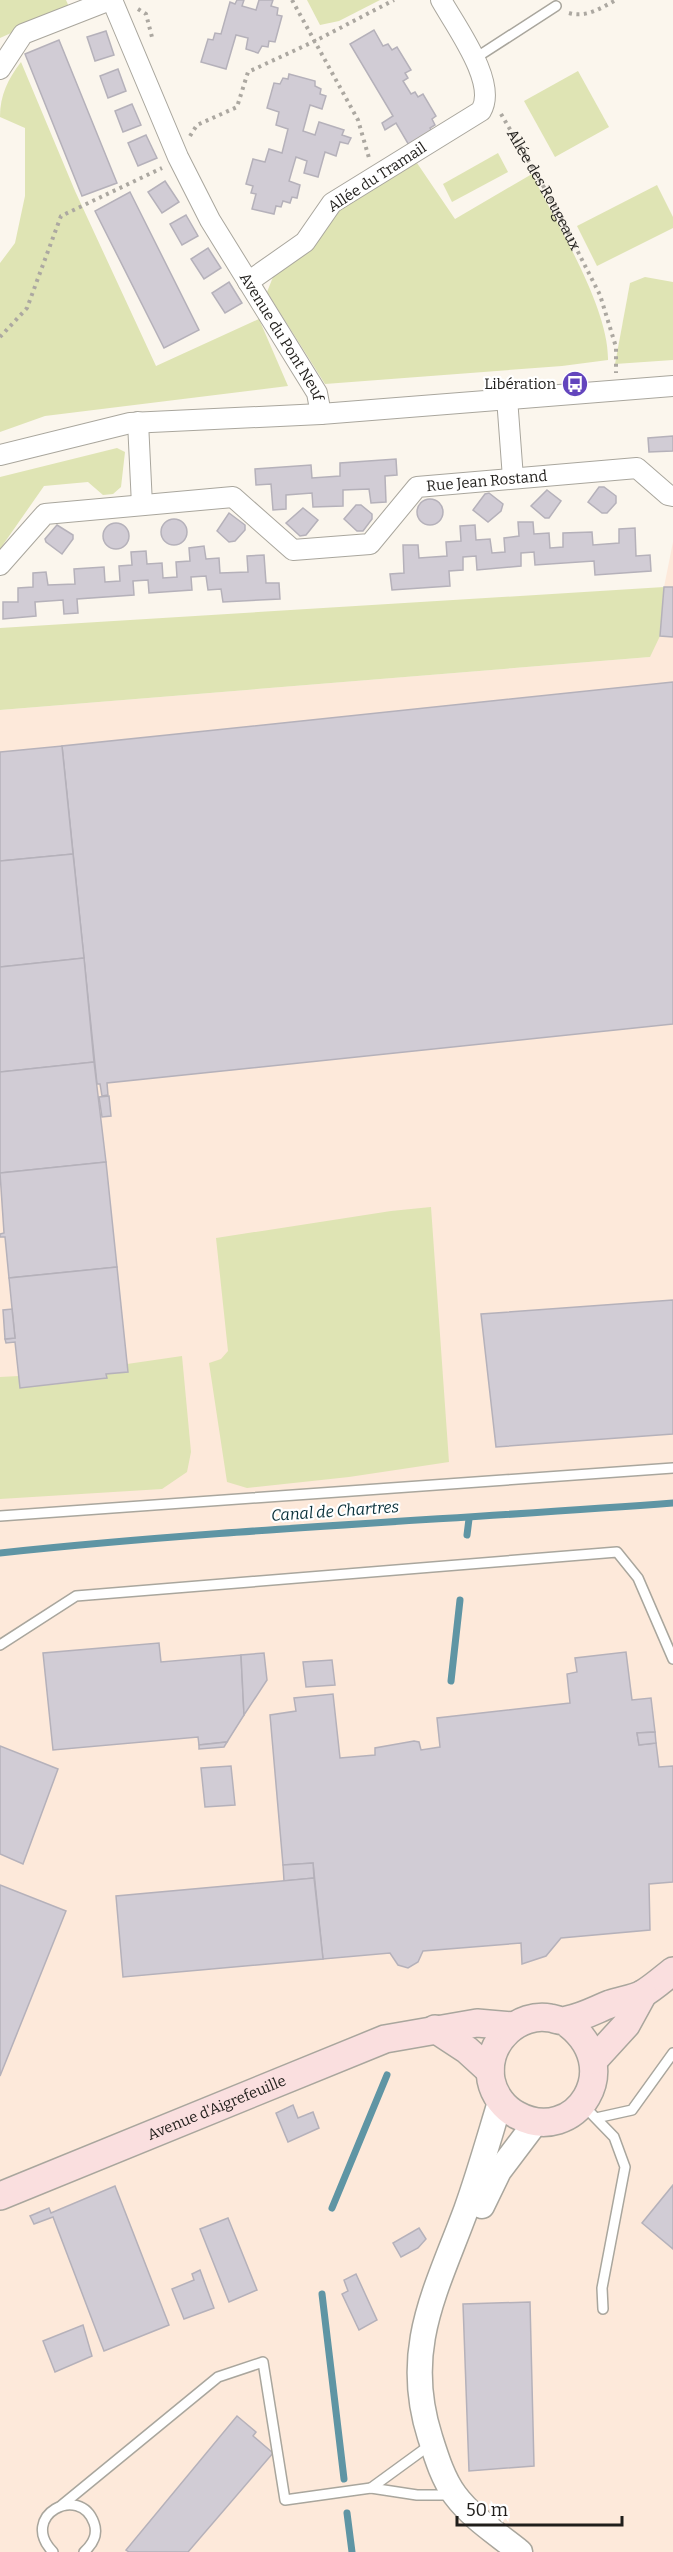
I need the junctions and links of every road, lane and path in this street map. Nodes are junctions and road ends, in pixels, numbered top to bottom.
1 (292, 0) edge
2 (394, 0) edge
3 (441, 0) edge
4 (616, 0) edge
5 (113, 3) edge
6 (556, 6) joint
7 (315, 41) junction
8 (156, 51) dead end
9 (474, 59) junction
10 (0, 69) edge
11 (487, 102) junction
12 (185, 128) dead end
13 (189, 138) junction
14 (185, 151) junction
15 (373, 176) junction
16 (248, 282) junction
17 (0, 337) edge
18 (673, 387) edge
19 (618, 391) junction
20 (507, 398) junction
21 (321, 414) junction
22 (138, 422) junction
23 (0, 455) edge
24 (513, 478) junction
25 (673, 496) edge
26 (142, 505) junction
27 (0, 565) edge
28 (673, 1468) edge
29 (0, 1516) edge
30 (0, 1645) edge
31 (673, 1659) edge
32 (673, 1971) edge
33 (643, 1994) junction
34 (564, 2021) junction
35 (513, 2026) junction
36 (427, 2031) junction
37 (673, 2053) edge
38 (594, 2060) junction
39 (490, 2071) junction
40 (500, 2102) junction
41 (589, 2111) junction
42 (536, 2122) junction
43 (0, 2196) edge
44 (603, 2309) dead end
45 (429, 2310) junction
46 (432, 2444) junction
47 (371, 2488) junction
48 (455, 2495) junction
49 (62, 2505) junction
50 (53, 2552) edge
51 (84, 2552) edge
52 (520, 2552) edge

1 - 7 path
2 - 7 path
3 - 9 street
4 - 6 path
5 - 8 path
5 - 10 street
5 - 14 street, Avenue du Pont Neuf
6 - 9 lane
7 - 13 path
7 - 15 path
9 - 11 street
11 - 15 street, Allée du Tramail
11 - 19 path, Allée des Rougeaux
12 - 13 path
13 - 14 path
14 - 16 street, Avenue du Pont Neuf
14 - 17 path
15 - 16 street, Allée du Tramail
16 - 21 street, Avenue du Pont Neuf
18 - 19 street
19 - 20 street
20 - 21 street
20 - 24 street
21 - 22 street, Avenue du Pont Neuf
22 - 23 street, Avenue du Pont Neuf
22 - 26 street
24 - 25 street, Rue Jean Rostand
24 - 26 street, Rue Jean Rostand
26 - 27 street, Rue Jean Rostand
28 - 29 lane
30 - 31 lane
32 - 33 main road
33 - 34 main road
33 - 38 main road
34 - 35 main road
34 - 38 main road
35 - 36 main road, Avenue d'Aigrefeuille
35 - 39 main road
36 - 39 main road
36 - 43 main road, Avenue d'Aigrefeuille
37 - 41 lane
38 - 41 main road
39 - 40 main road
40 - 42 main road
40 - 45 street
41 - 42 main road
41 - 44 lane
42 - 45 street
45 - 46 street
46 - 47 lane
46 - 48 street
47 - 48 lane
47 - 49 lane
48 - 52 street
49 - 50 lane
49 - 51 lane

